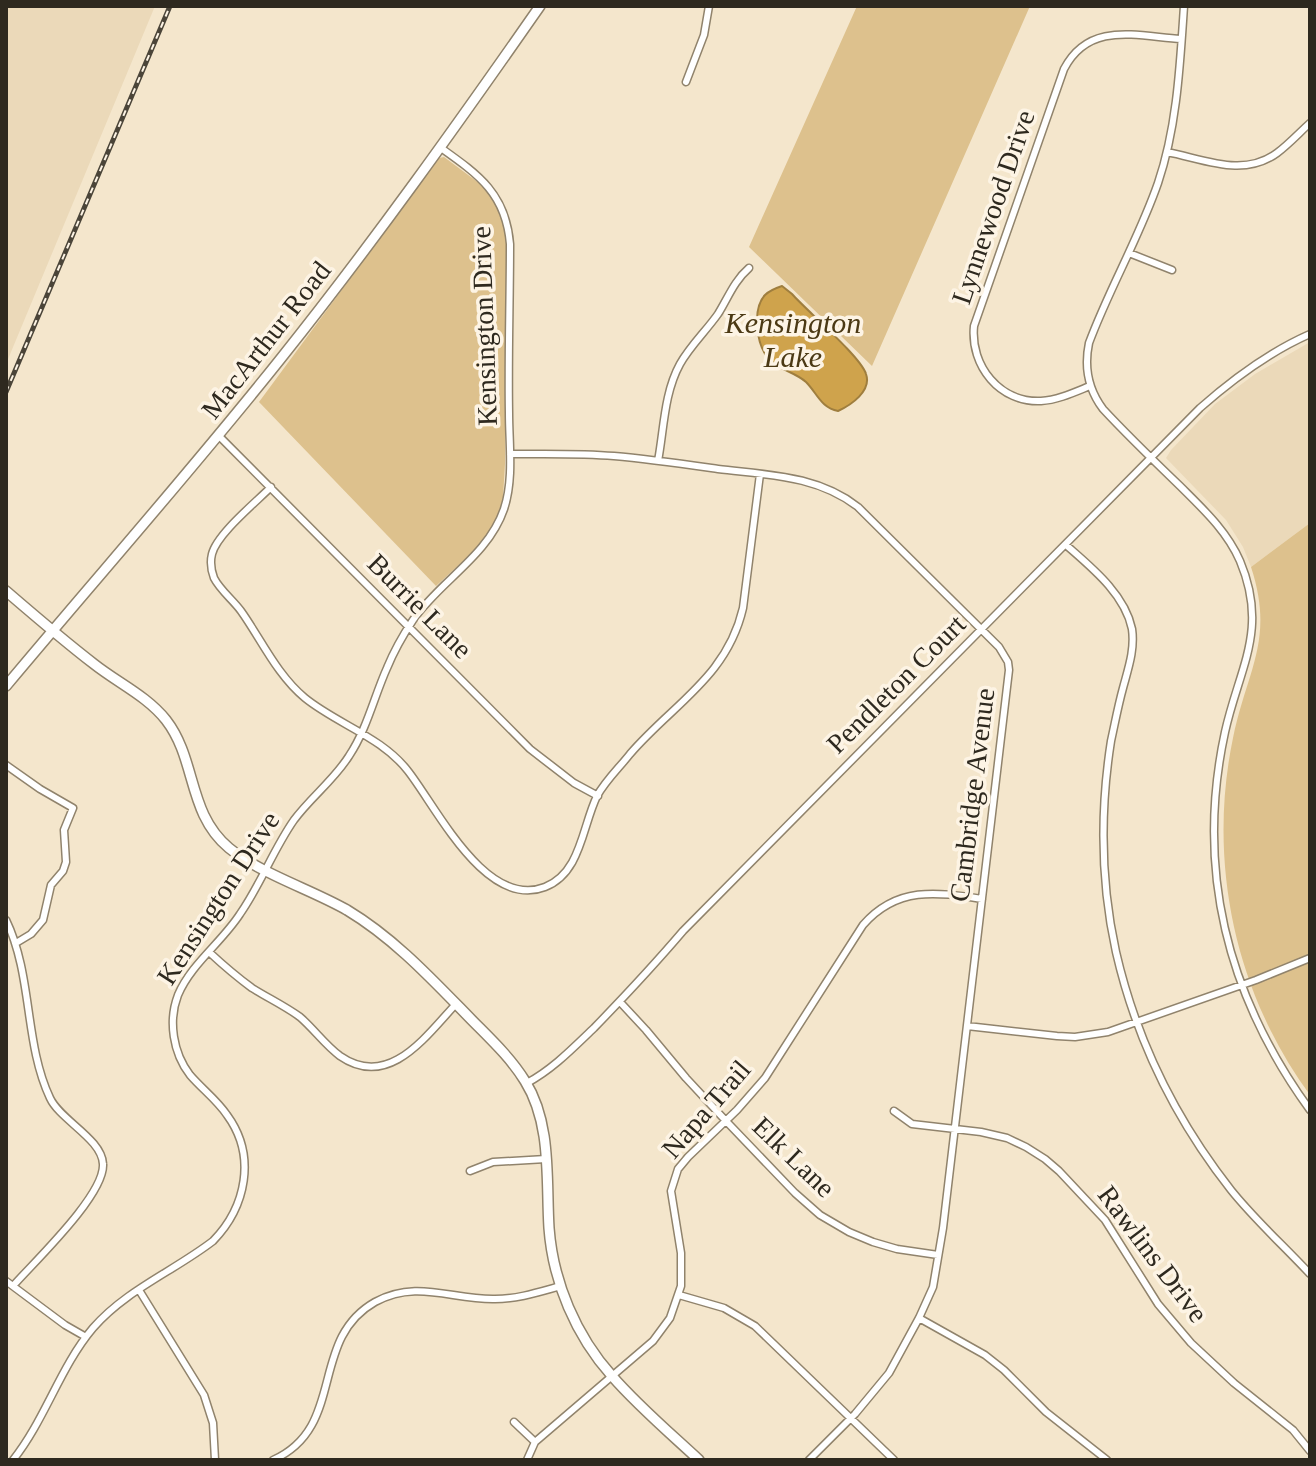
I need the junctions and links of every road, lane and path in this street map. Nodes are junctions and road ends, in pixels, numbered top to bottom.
1 (540, 6) edge
2 (709, 6) edge
3 (1184, 6) edge
4 (1181, 39) junction
5 (686, 82) dead end
6 (1310, 123) edge
7 (441, 148) junction
8 (1167, 152) junction
9 (1129, 253) junction
10 (749, 268) dead end
11 (1172, 270) dead end
12 (1310, 334) edge
13 (1090, 386) junction
14 (219, 436) junction
15 (510, 454) junction
16 (1151, 458) junction
17 (658, 461) junction
18 (760, 474) junction
19 (271, 487) junction
20 (1066, 545) junction
21 (6, 591) edge
22 (409, 627) junction
23 (53, 630) junction
24 (981, 630) junction
25 (6, 686) edge
26 (362, 734) junction
27 (6, 765) edge
28 (598, 796) junction
29 (266, 870) junction
30 (982, 899) junction
31 (6, 920) edge
32 (16, 943) junction
33 (209, 952) junction
34 (1310, 958) edge
35 (1242, 984) junction
36 (620, 1002) junction
37 (456, 1004) junction
38 (1137, 1022) junction
39 (967, 1026) junction
40 (527, 1083) junction
41 (1310, 1110) edge
42 (894, 1111) dead end
43 (726, 1121) junction
44 (954, 1129) junction
45 (546, 1159) junction
46 (470, 1171) dead end
47 (938, 1255) junction
48 (1310, 1274) edge
49 (9, 1283) edge
50 (561, 1286) junction
51 (139, 1290) junction
52 (679, 1295) junction
53 (919, 1318) junction
54 (86, 1337) junction
55 (612, 1377) junction
56 (851, 1418) junction
57 (514, 1422) dead end
58 (535, 1442) junction
59 (1310, 1451) edge
60 (13, 1460) edge
61 (215, 1460) edge
62 (273, 1460) edge
63 (527, 1460) edge
64 (699, 1460) edge
65 (809, 1460) edge
66 (894, 1460) edge
67 (1107, 1460) edge

1 - 7 street, MacArthur Road
2 - 5 street
3 - 4 street
4 - 8 street
4 - 13 street, Lynnewood Drive
6 - 8 street
7 - 14 street, MacArthur Road
7 - 15 street, Kensington Drive
8 - 9 street
9 - 11 street
9 - 13 street
10 - 17 street
12 - 16 street, Pendleton Court
13 - 16 street
14 - 19 street, Burrie Lane
14 - 23 street, MacArthur Road
15 - 17 street, Cambridge Avenue
15 - 22 street, Kensington Drive
16 - 20 street, Pendleton Court
16 - 35 street
17 - 18 street, Cambridge Avenue
18 - 24 street, Cambridge Avenue
18 - 28 street
19 - 22 street, Burrie Lane
19 - 26 street
20 - 24 street, Pendleton Court
20 - 38 street
21 - 23 street
22 - 26 street, Kensington Drive
22 - 28 street, Burrie Lane
23 - 25 street, MacArthur Road
23 - 29 street
24 - 30 street, Cambridge Avenue
24 - 36 street, Pendleton Court
26 - 28 street
26 - 29 street, Kensington Drive
27 - 32 street
29 - 33 street, Kensington Drive
29 - 37 street
30 - 39 street, Cambridge Avenue
30 - 43 street, Napa Trail
31 - 32 street
32 - 49 street
33 - 37 street
33 - 51 street, Kensington Drive
34 - 35 street
35 - 38 street
35 - 41 street
36 - 40 street, Pendleton Court
36 - 43 street, Elk Lane
37 - 40 street
38 - 39 street
38 - 48 street
39 - 44 street, Cambridge Avenue
40 - 45 street
42 - 44 street, Rawlins Drive
43 - 47 street, Elk Lane
43 - 52 street, Napa Trail
44 - 47 street, Cambridge Avenue
44 - 59 street, Rawlins Drive
45 - 46 street
45 - 50 street
47 - 53 street, Cambridge Avenue
49 - 54 street
50 - 55 street
50 - 62 street
51 - 54 street, Kensington Drive
51 - 61 street
52 - 55 street, Napa Trail
52 - 56 street
53 - 56 street, Cambridge Avenue
53 - 67 street
54 - 60 street, Kensington Drive
55 - 58 street, Napa Trail
55 - 64 street
56 - 65 street, Cambridge Avenue
56 - 66 street
57 - 58 street
58 - 63 street, Napa Trail

